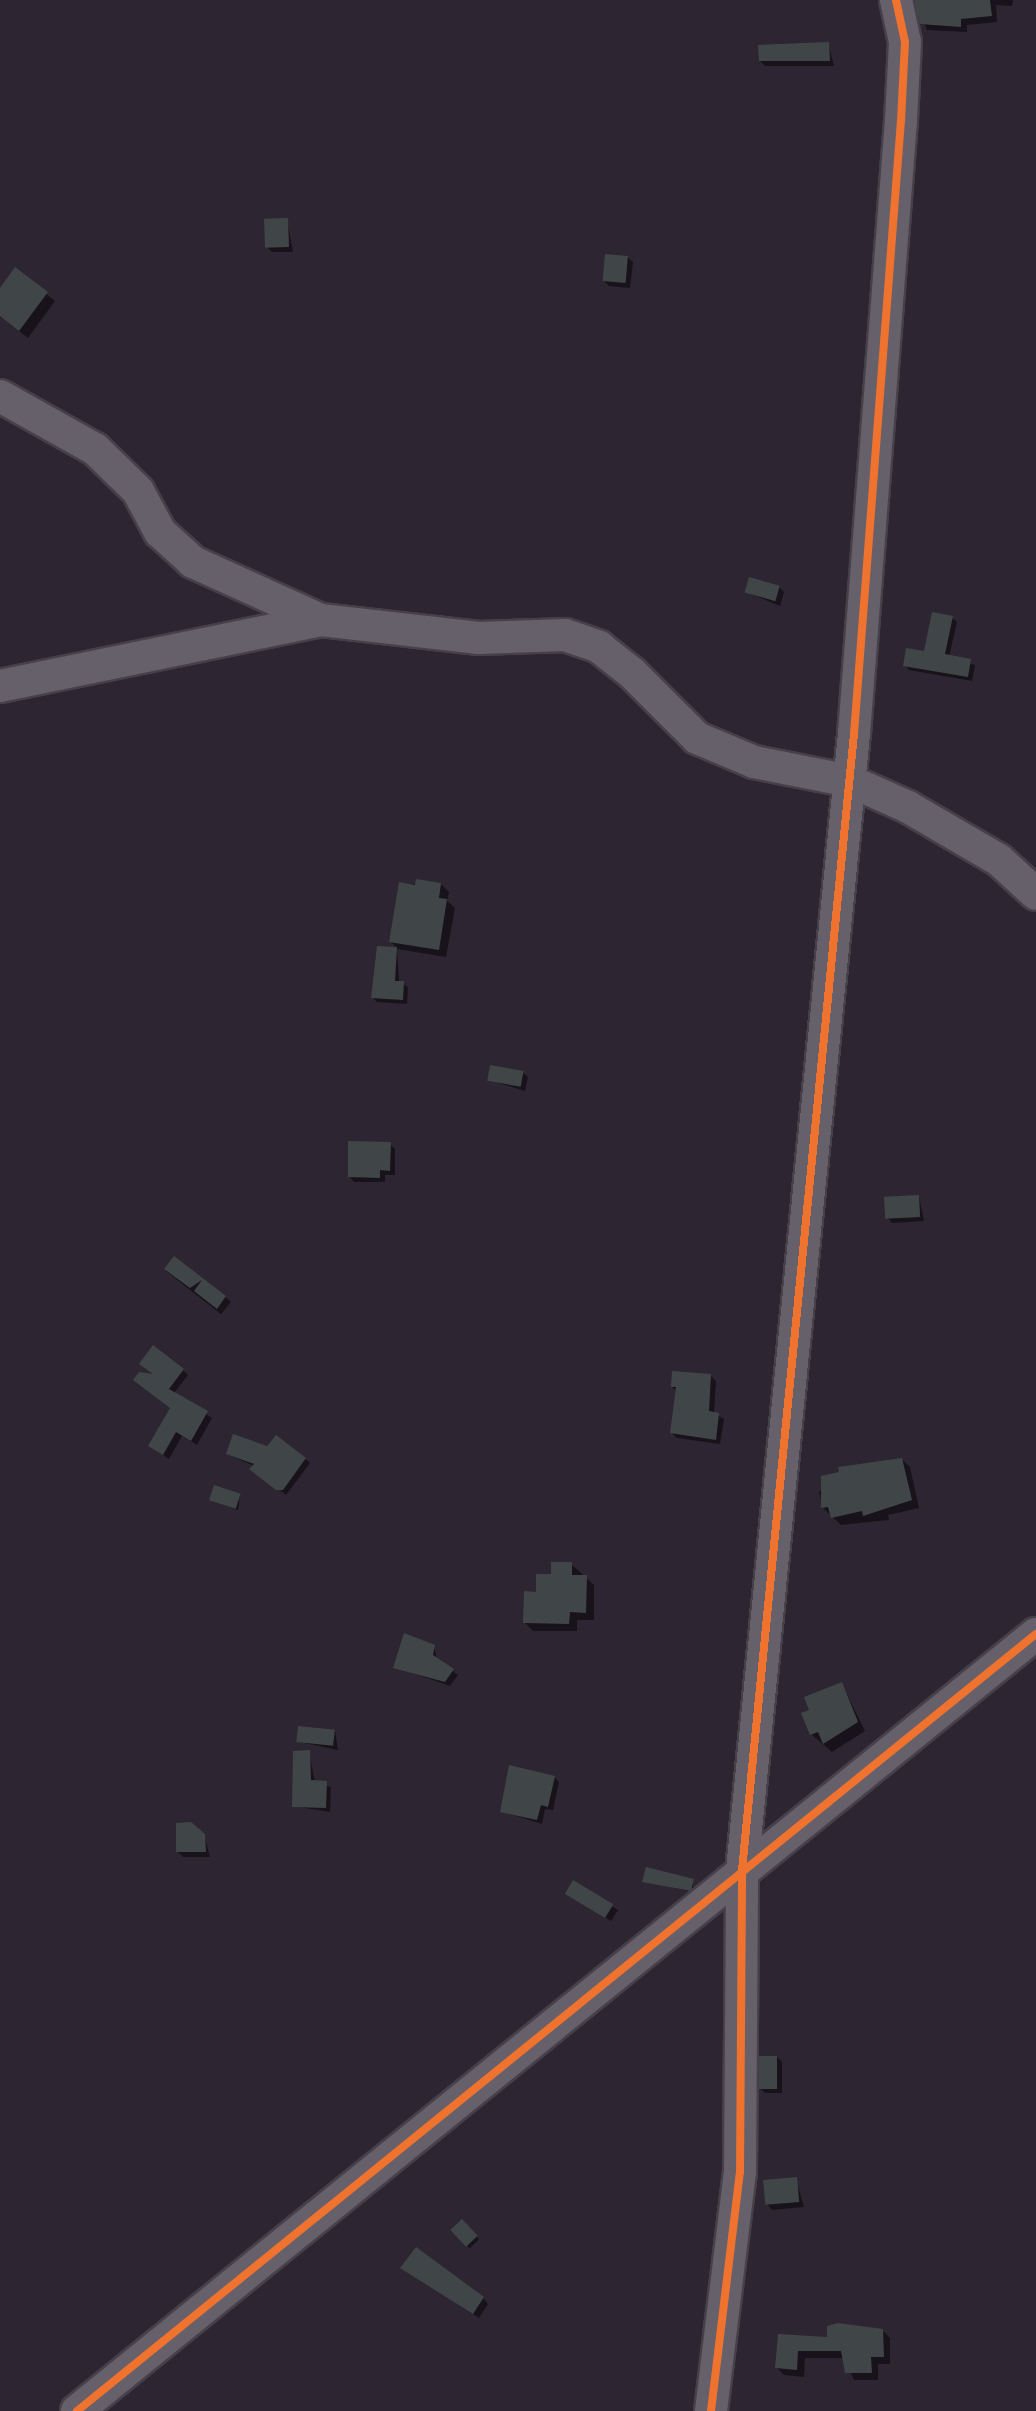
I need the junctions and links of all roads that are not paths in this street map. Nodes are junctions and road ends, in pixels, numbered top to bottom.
1 (896, 0) edge
2 (0, 396) edge
3 (321, 620) junction
4 (0, 686) edge
5 (850, 781) junction
6 (1036, 894) edge
7 (1036, 1634) edge
8 (742, 1870) junction
9 (77, 2411) edge
10 (711, 2411) edge

1 - 5 street
2 - 3 street
3 - 4 street
3 - 5 street
5 - 6 street
5 - 8 street
7 - 8 street
8 - 9 street
8 - 10 street

